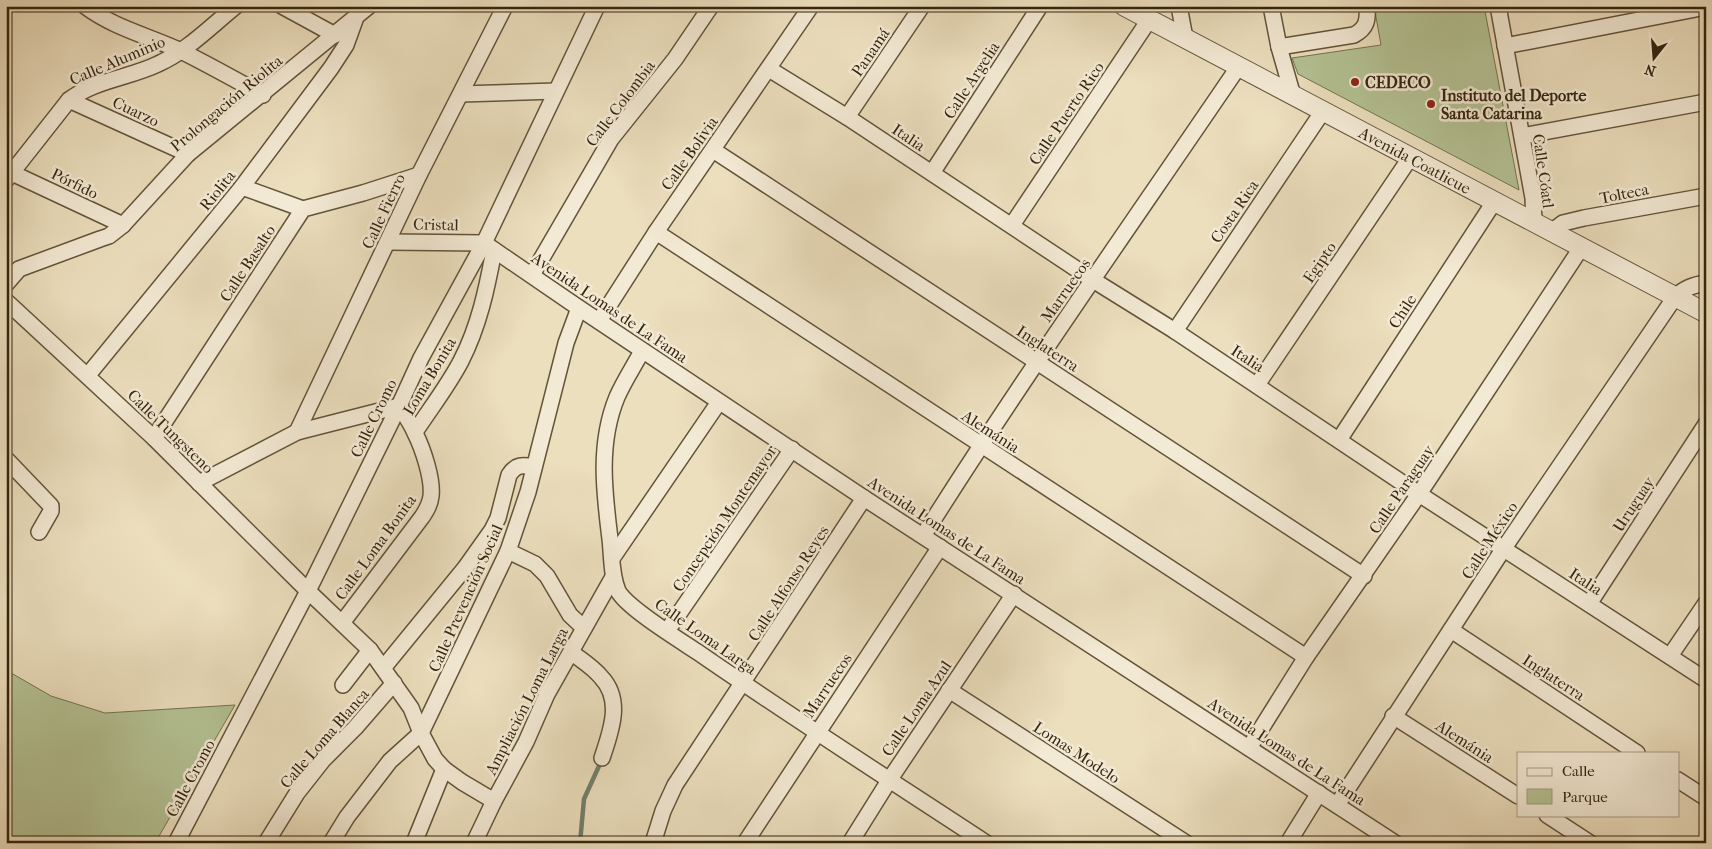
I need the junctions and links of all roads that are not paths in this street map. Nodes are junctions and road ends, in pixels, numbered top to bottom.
1 (85, 6) edge
2 (236, 6) edge
3 (282, 6) edge
4 (369, 6) edge
5 (505, 6) edge
6 (597, 6) edge
7 (711, 6) edge
8 (810, 6) edge
9 (922, 6) edge
10 (1040, 6) edge
11 (1124, 6) edge
12 (1179, 6) edge
13 (1271, 6) edge
14 (1366, 6) edge
15 (1498, 6) edge
16 (1706, 7) edge
17 (357, 16) junction
18 (1149, 20) junction
19 (335, 36) junction
20 (1185, 38) junction
21 (1505, 46) junction
22 (1279, 47) junction
23 (181, 51) junction
24 (1239, 66) junction
25 (769, 69) junction
26 (556, 91) junction
27 (461, 94) junction
28 (262, 95) junction
29 (1293, 96) junction
30 (69, 100) junction
31 (1706, 102) edge
32 (1323, 111) junction
33 (847, 117) junction
34 (1522, 136) junction
35 (713, 150) junction
36 (188, 154) junction
37 (1410, 158) junction
38 (932, 173) junction
39 (419, 175) junction
40 (9, 176) edge
41 (242, 187) junction
42 (1706, 196) edge
43 (1494, 202) junction
44 (303, 209) junction
45 (1534, 222) junction
46 (1012, 225) junction
47 (123, 226) junction
48 (656, 232) junction
49 (1551, 232) junction
50 (388, 242) junction
51 (489, 246) junction
52 (1581, 248) junction
53 (532, 275) junction
54 (1093, 280) junction
55 (1706, 283) edge
56 (6, 284) edge
57 (1675, 297) junction
58 (6, 301) edge
59 (579, 308) junction
60 (1706, 313) edge
61 (599, 321) junction
62 (1175, 331) junction
63 (642, 351) junction
64 (1036, 361) junction
65 (88, 375) junction
66 (1256, 385) junction
67 (719, 402) junction
68 (399, 406) junction
69 (1706, 424) edge
70 (297, 432) junction
71 (415, 432) junction
72 (154, 438) junction
73 (1339, 440) junction
74 (980, 445) junction
75 (792, 449) junction
76 (6, 459) edge
77 (534, 467) junction
78 (199, 483) junction
79 (1419, 494) junction
80 (864, 498) junction
81 (40, 532) dead end
82 (923, 536) junction
83 (940, 547) junction
84 (1504, 548) junction
85 (508, 551) junction
86 (612, 557) junction
87 (1364, 576) junction
88 (613, 577) junction
89 (308, 591) junction
90 (1014, 594) junction
91 (1706, 603) edge
92 (1589, 604) junction
93 (342, 623) junction
94 (584, 628) junction
95 (1451, 630) junction
96 (667, 631) junction
97 (370, 650) junction
98 (571, 652) junction
99 (1670, 656) junction
100 (1306, 658) junction
101 (384, 667) junction
102 (1706, 680) edge
103 (394, 683) junction
104 (743, 683) junction
105 (343, 685) dead end
106 (949, 690) junction
107 (1394, 716) junction
108 (817, 732) junction
109 (421, 733) junction
110 (1249, 748) junction
111 (1635, 752) edge
112 (602, 758) dead end
113 (444, 769) junction
114 (890, 779) junction
115 (1680, 781) edge
116 (1319, 794) junction
117 (1517, 795) edge
118 (1706, 798) edge
119 (494, 802) junction
120 (1337, 805) junction
121 (1549, 816) edge
122 (176, 843) edge
123 (266, 843) edge
124 (331, 843) edge
125 (414, 843) edge
126 (474, 843) edge
127 (653, 843) edge
128 (745, 843) edge
129 (850, 843) edge
130 (986, 843) edge
131 (1186, 843) edge
132 (1288, 843) edge
133 (1395, 843) edge
134 (1590, 843) edge

1 - 23 street
2 - 23 street, Calle Aluminio
3 - 19 street
4 - 17 street, Prolongación Riolita
5 - 27 street, Calle Fierro
6 - 26 street, Calle Cromo
7 - 53 street, Calle Colombia
8 - 25 street, Calle Bolivia
9 - 33 street, Panamá
10 - 38 street, Calle Argelia
11 - 18 street, Avenida Coatlicue
12 - 20 street
13 - 22 street
14 - 22 street
15 - 21 street, Calle Cóatl
16 - 21 street
17 - 19 street, Prolongación Riolita
17 - 41 street, Riolita
18 - 20 street, Avenida Coatlicue
18 - 46 street, Calle Puerto Rico
19 - 28 street, Prolongación Riolita
20 - 24 street, Avenida Coatlicue
21 - 34 street, Calle Cóatl
22 - 29 street
23 - 28 street
23 - 30 street, Calle Aluminio
24 - 29 street, Avenida Coatlicue
24 - 54 street, Marruecos
25 - 33 street, Italia
25 - 35 street, Calle Bolivia
26 - 27 street
26 - 51 street, Calle Cromo
27 - 39 street, Calle Fierro
28 - 36 street, Prolongación Riolita
29 - 32 street, Avenida Coatlicue
30 - 36 street, Cuarzo
30 - 40 street, Calle Aluminio
31 - 34 street
32 - 37 street, Avenida Coatlicue
32 - 62 street, Costa Rica
33 - 38 street, Italia
34 - 45 street, Calle Cóatl
35 - 48 street, Calle Bolivia
35 - 64 street, Inglaterra
36 - 47 street, Prolongación Riolita
37 - 43 street, Avenida Coatlicue
37 - 66 street, Egipto
38 - 46 street, Italia
39 - 44 street
39 - 50 street, Calle Fierro
40 - 47 street, Pórfido
41 - 44 street
41 - 65 street, Riolita
42 - 49 street, Tolteca
43 - 45 street, Avenida Coatlicue
43 - 73 street, Chile
44 - 72 street, Calle Basalto
45 - 49 street, Avenida Coatlicue
46 - 54 street, Italia
47 - 56 street, Prolongación Riolita
48 - 61 street, Calle Bolivia
48 - 74 street, Alemánia
49 - 52 street, Avenida Coatlicue
50 - 51 street, Cristal
50 - 70 street, Calle Fierro
51 - 53 street, Avenida Lomas de La Fama
51 - 68 street, Calle Cromo
51 - 71 street, Loma Bonita
52 - 57 street, Avenida Coatlicue
52 - 79 street, Calle Paraguay
53 - 59 street, Avenida Lomas de La Fama
54 - 62 street, Italia
54 - 64 street, Marruecos
55 - 57 street
57 - 60 street, Avenida Coatlicue
57 - 84 street, Calle México
58 - 65 street, Calle Tungsteno
59 - 61 street, Avenida Lomas de La Fama
59 - 77 street, Calle Prevención Social
61 - 63 street, Avenida Lomas de La Fama
62 - 66 street, Italia
63 - 67 street, Avenida Lomas de La Fama
63 - 86 street, Calle Loma Larga
64 - 74 street, Marruecos
64 - 87 street, Inglaterra
65 - 72 street, Calle Tungsteno
66 - 73 street, Italia
67 - 75 street, Avenida Lomas de La Fama
67 - 86 street
68 - 70 street
68 - 71 street, Calle Loma Bonita
68 - 89 street, Calle Cromo
69 - 92 street, Uruguay
70 - 78 street
71 - 93 street, Calle Loma Bonita
72 - 78 street, Calle Tungsteno
73 - 79 street, Italia
74 - 82 street, Marruecos
74 - 100 street, Alemánia
75 - 80 street, Avenida Lomas de La Fama
75 - 96 street, Concepción Montemayor
76 - 81 street
77 - 85 street, Calle Prevención Social
77 - 101 street
78 - 89 street, Calle Tungsteno
79 - 84 street, Italia
79 - 87 street, Calle Paraguay
80 - 82 street, Avenida Lomas de La Fama
80 - 104 street, Calle Alfonso Reyes
82 - 83 street, Avenida Lomas de La Fama
83 - 90 street, Avenida Lomas de La Fama
83 - 108 street, Marruecos
84 - 92 street, Italia
84 - 95 street, Calle México
85 - 94 street
85 - 109 street, Calle Prevención Social
86 - 88 street, Calle Loma Larga
87 - 100 street, Calle Paraguay
88 - 94 street, Ampliación Loma Larga
88 - 96 street, Calle Loma Larga
89 - 93 street, Calle Tungsteno
89 - 122 street, Calle Cromo
90 - 106 street, Calle Loma Azul
90 - 110 street, Avenida Lomas de La Fama
91 - 99 street
92 - 99 street, Italia
93 - 97 street, Calle Tungsteno
94 - 98 street, Ampliación Loma Larga
95 - 107 street, Calle México
95 - 111 street, Inglaterra
96 - 104 street, Calle Loma Larga
97 - 101 street, Calle Tungsteno
97 - 105 street
98 - 112 street
98 - 119 street, Ampliación Loma Larga
99 - 102 street, Italia
100 - 110 street, Calle Paraguay
101 - 103 street, Calle Tungsteno
103 - 109 street, Calle Tungsteno
103 - 123 street, Calle Loma Blanca
104 - 108 street, Calle Loma Larga
104 - 127 street, Calle Alfonso Reyes
106 - 114 street, Calle Loma Azul
106 - 131 street, Lomas Modelo
107 - 117 street, Alemánia
107 - 120 street, Calle México
108 - 114 street, Calle Loma Larga
108 - 128 street, Marruecos
109 - 113 street, Calle Tungsteno
109 - 124 street, Calle Prevención Social
110 - 116 street, Avenida Lomas de La Fama
113 - 119 street, Calle Tungsteno
113 - 125 street
114 - 129 street, Calle Loma Azul
114 - 130 street, Calle Loma Larga
115 - 118 street
116 - 120 street, Avenida Lomas de La Fama
116 - 132 street
119 - 126 street, Ampliación Loma Larga
120 - 133 street, Avenida Lomas de La Fama
121 - 134 street

